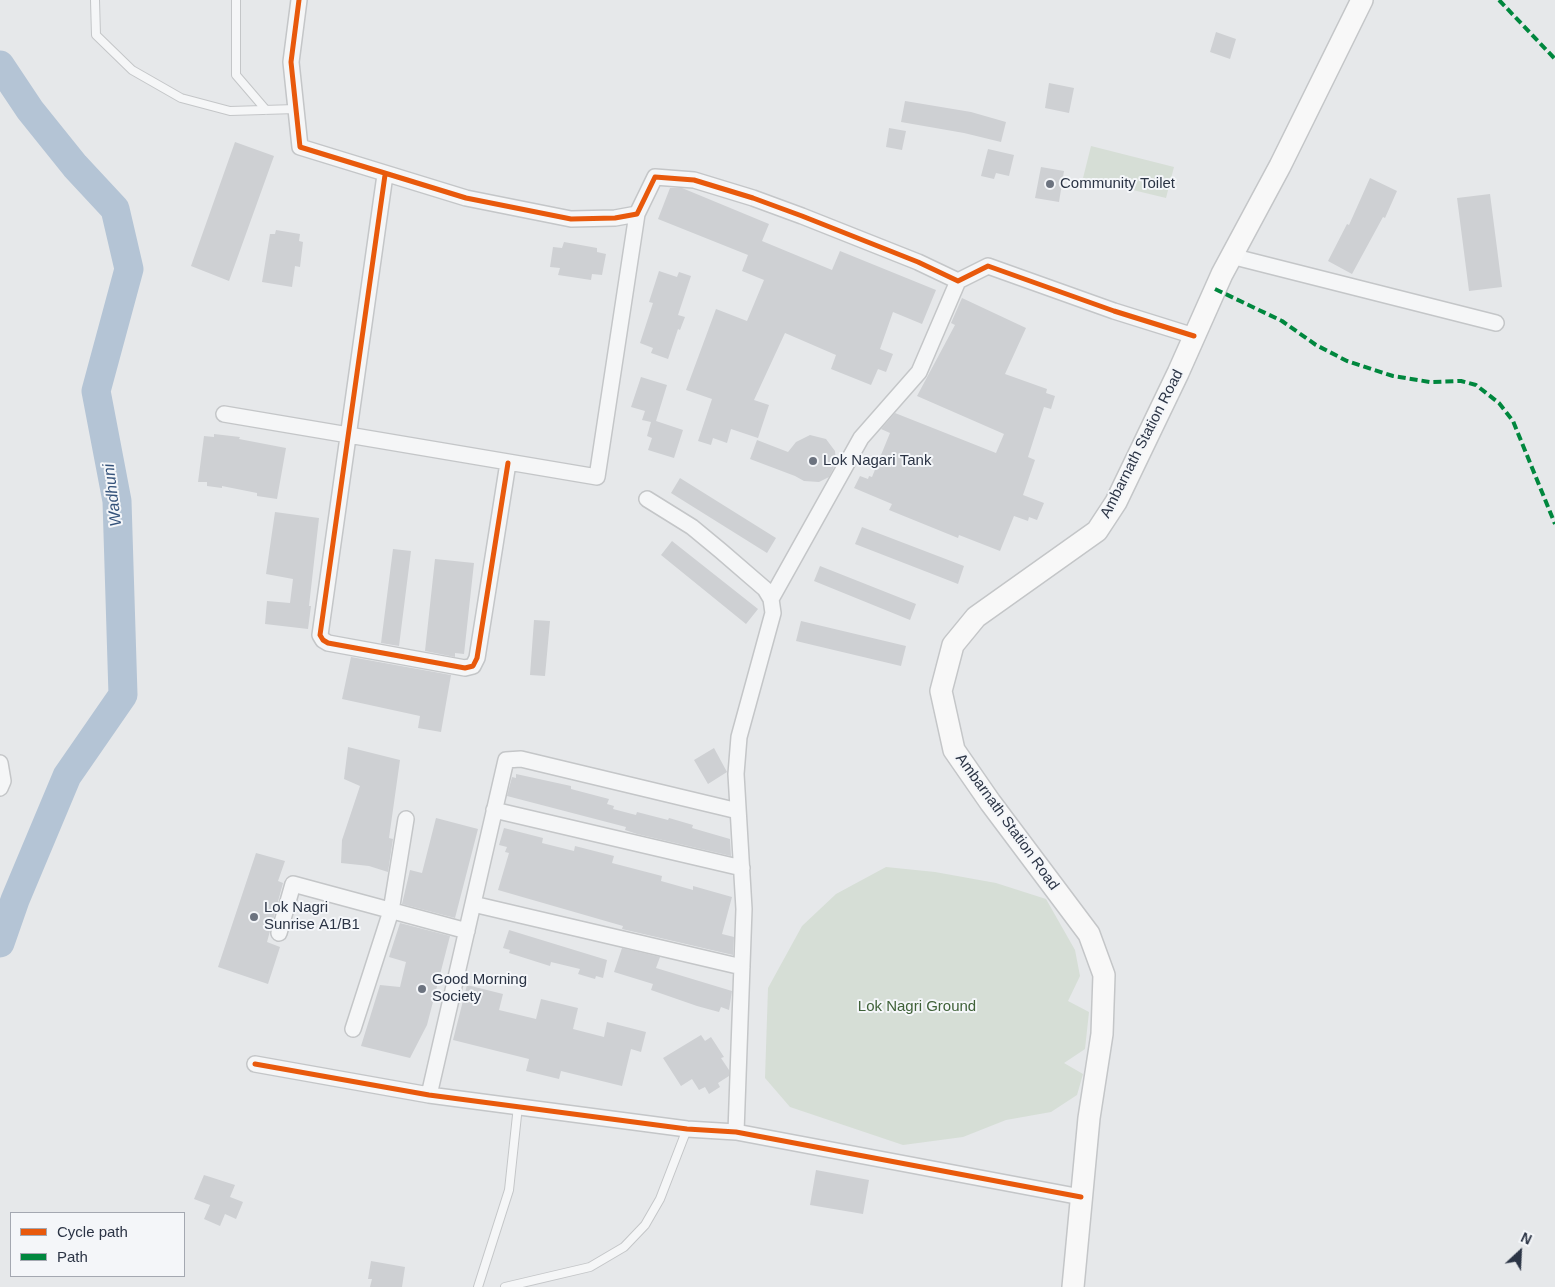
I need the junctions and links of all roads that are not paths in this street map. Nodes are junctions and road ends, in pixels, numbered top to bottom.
1 (95, 0) edge
2 (236, 0) edge
3 (300, 0) edge
4 (1362, 0) edge
5 (296, 109) junction
6 (266, 110) junction
7 (385, 175) junction
8 (637, 214) junction
9 (1231, 256) junction
10 (958, 281) junction
11 (1496, 323) dead end
12 (1194, 336) junction
13 (224, 414) dead end
14 (350, 434) junction
15 (508, 463) junction
16 (647, 499) dead end
17 (772, 599) junction
18 (0, 763) edge
19 (0, 788) edge
20 (494, 810) junction
21 (738, 811) junction
22 (406, 819) dead end
23 (742, 868) junction
24 (472, 904) junction
25 (392, 911) junction
26 (467, 931) junction
27 (279, 933) dead end
28 (742, 967) junction
29 (353, 1029) dead end
30 (255, 1064) dead end
31 (429, 1095) junction
32 (518, 1106) junction
33 (687, 1129) junction
34 (736, 1132) junction
35 (1081, 1197) junction
36 (478, 1287) edge
37 (505, 1287) edge
38 (1073, 1287) edge

1 - 6 lane
2 - 6 lane
3 - 5 street
4 - 9 main road, Ambarnath Station Road
5 - 6 lane
5 - 7 street
7 - 8 street
7 - 14 street
8 - 10 street
8 - 15 street
9 - 11 street
9 - 12 main road, Ambarnath Station Road
10 - 12 street
10 - 17 street
12 - 35 main road, Ambarnath Station Road
13 - 14 street
14 - 15 street
14 - 15 street
16 - 17 street
17 - 21 street
18 - 19 street
20 - 21 street
20 - 23 street
20 - 24 street
21 - 23 street
22 - 25 street
23 - 28 street
24 - 26 street
24 - 28 street
25 - 26 street
25 - 27 street
25 - 29 street
26 - 31 street
28 - 34 street
30 - 31 street
31 - 32 street
32 - 33 street
32 - 36 lane
33 - 34 street
33 - 37 lane
34 - 35 street
35 - 38 main road, Ambarnath Station Road

